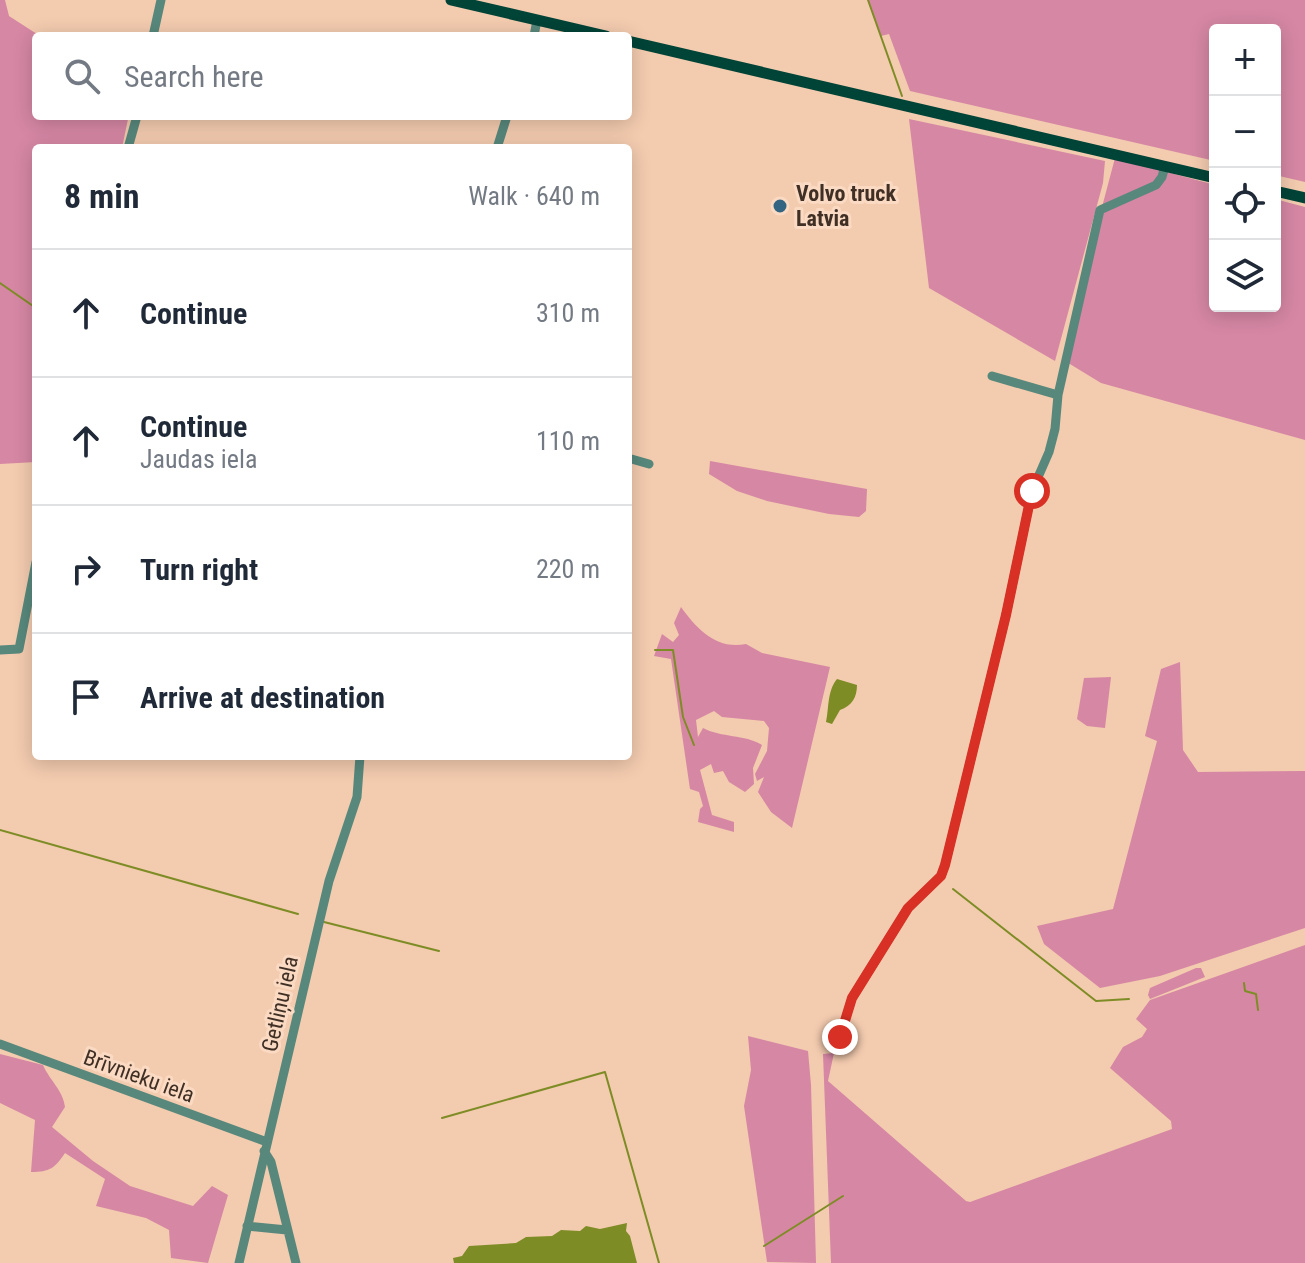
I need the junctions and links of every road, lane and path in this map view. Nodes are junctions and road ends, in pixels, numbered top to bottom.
1 (161, 0) edge
2 (451, 0) edge
3 (537, 20) junction
4 (154, 32) edge
5 (535, 32) edge
6 (589, 32) edge
7 (632, 42) edge
8 (136, 120) edge
9 (506, 120) edge
10 (129, 144) edge
11 (498, 144) edge
12 (1165, 166) junction
13 (1209, 177) edge
14 (1281, 192) edge
15 (1305, 198) edge
16 (992, 376) dead end
17 (1058, 395) junction
18 (632, 459) edge
19 (649, 464) dead end
20 (32, 582) edge
21 (0, 650) edge
22 (360, 760) edge
23 (840, 1037) dead end
24 (0, 1044) edge
25 (266, 1146) junction
26 (247, 1226) junction
27 (287, 1230) junction
28 (239, 1263) edge
29 (296, 1263) edge

1 - 4 street
2 - 3 main road
3 - 5 street
3 - 6 main road
7 - 12 main road
8 - 10 street
9 - 11 street
12 - 13 main road
12 - 17 street
14 - 15 main road
16 - 17 street
17 - 23 street
18 - 19 street
20 - 21 street
22 - 25 street, Getliņu iela
24 - 25 street, Brīvnieku iela
25 - 26 street, Getliņu iela
25 - 27 street
26 - 27 street
26 - 28 street, Getliņu iela
27 - 29 street

